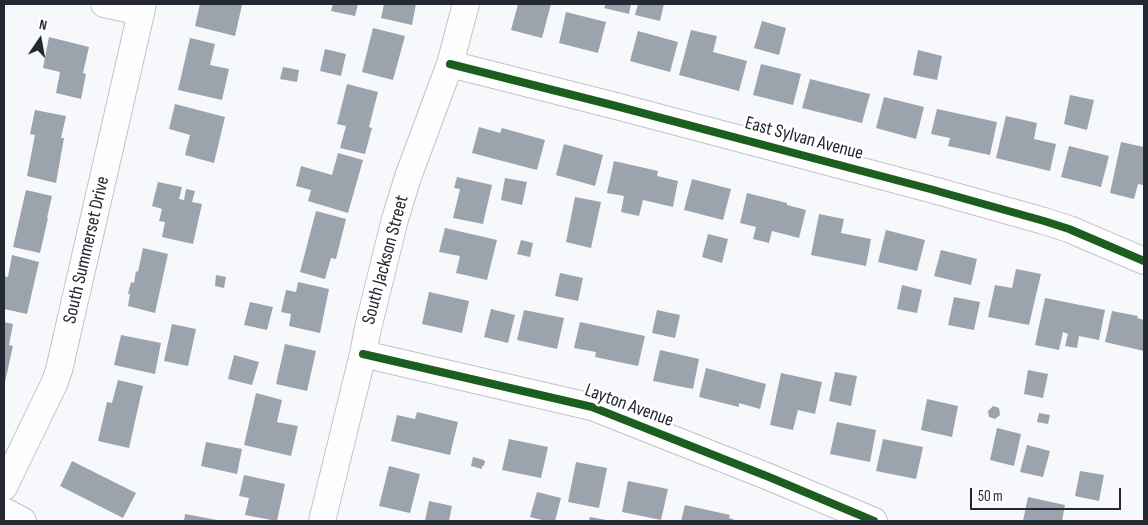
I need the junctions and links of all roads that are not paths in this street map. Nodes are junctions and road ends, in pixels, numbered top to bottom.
1 (104, 4) edge
2 (466, 4) edge
3 (142, 8) edge
4 (450, 64) junction
5 (1144, 261) edge
6 (363, 354) junction
7 (4, 487) edge
8 (4, 511) edge
9 (24, 521) edge
10 (322, 521) edge
11 (874, 521) edge

1 - 3 street
2 - 4 street, South Jackson Street
3 - 7 street, South Summerset Drive
4 - 5 street, East Sylvan Avenue
4 - 6 street, South Jackson Street
6 - 10 street, South Jackson Street
6 - 11 street, Layton Avenue
8 - 9 street

